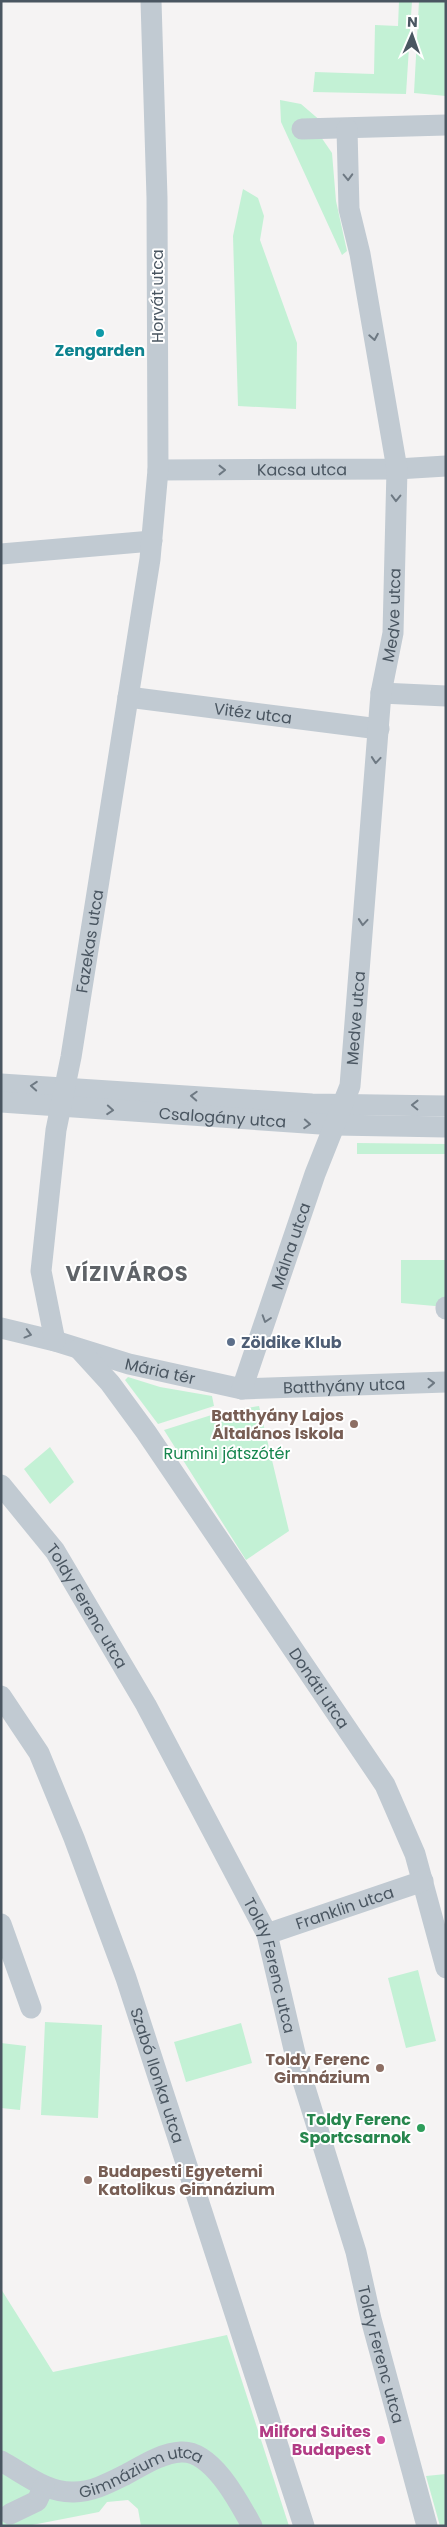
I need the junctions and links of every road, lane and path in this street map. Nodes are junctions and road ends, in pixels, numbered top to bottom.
1 (151, 1) edge
2 (166, 1) edge
3 (154, 51) junction
4 (446, 125) edge
5 (302, 129) dead end
6 (347, 129) junction
7 (446, 466) edge
8 (397, 469) junction
9 (158, 470) junction
10 (152, 541) junction
11 (1, 554) edge
12 (381, 694) junction
13 (446, 696) edge
14 (128, 697) junction
15 (379, 729) junction
16 (1, 1084) edge
17 (64, 1097) junction
18 (1, 1102) edge
19 (343, 1104) junction
20 (446, 1106) edge
21 (335, 1125) junction
22 (446, 1127) edge
23 (1, 1328) edge
24 (55, 1341) junction
25 (79, 1349) junction
26 (446, 1382) edge
27 (242, 1389) junction
28 (146, 1432) joint
29 (1, 1485) edge
30 (1, 1696) edge
31 (423, 1881) junction
32 (1, 1924) edge
33 (267, 1934) junction
34 (446, 1968) edge
35 (32, 2008) dead end
36 (1, 2446) edge
37 (1, 2462) edge
38 (36, 2482) junction
39 (10, 2514) dead end
40 (252, 2526) edge
41 (304, 2526) edge
42 (427, 2526) edge

1 - 3 street, Horvát utca
2 - 3 street, Horvát utca
3 - 9 street, Horvát utca
4 - 6 street
5 - 6 street
6 -> 8 street, Medve utca
7 - 8 street, Kacsa utca
9 -> 8 street, Kacsa utca
8 -> 12 street, Medve utca
9 - 10 street, Horvát utca
10 - 11 street
10 - 14 street, Fazekas utca
12 - 13 street
12 - 15 street, Medve utca
14 - 15 street, Vitéz utca
14 - 17 street, Fazekas utca
15 -> 19 street, Medve utca
17 -> 16 street, Csalogány utca
17 - 18 street, Csalogány utca
19 -> 17 street, Csalogány utca
17 -> 21 street, Csalogány utca
17 - 24 street, Fazekas utca
20 -> 19 street, Csalogány utca
19 - 21 street, Málna utca
21 - 22 street, Csalogány utca
21 -> 27 street, Málna utca
23 -> 24 street
24 - 25 street, Mária tér
25 - 27 street, Mária tér
25 - 28 street, Mária tér
27 -> 26 street, Batthyány utca
28 - 31 street, Donáti utca
29 - 33 street, Toldy Ferenc utca
30 - 41 street, Szabó Ilonka utca
31 - 33 street, Franklin utca
31 - 34 street, Donáti utca
32 - 35 street
33 - 42 street, Toldy Ferenc utca
36 - 38 street
37 - 38 street, Gimnázium utca
38 - 39 street
38 - 40 street, Gimnázium utca

